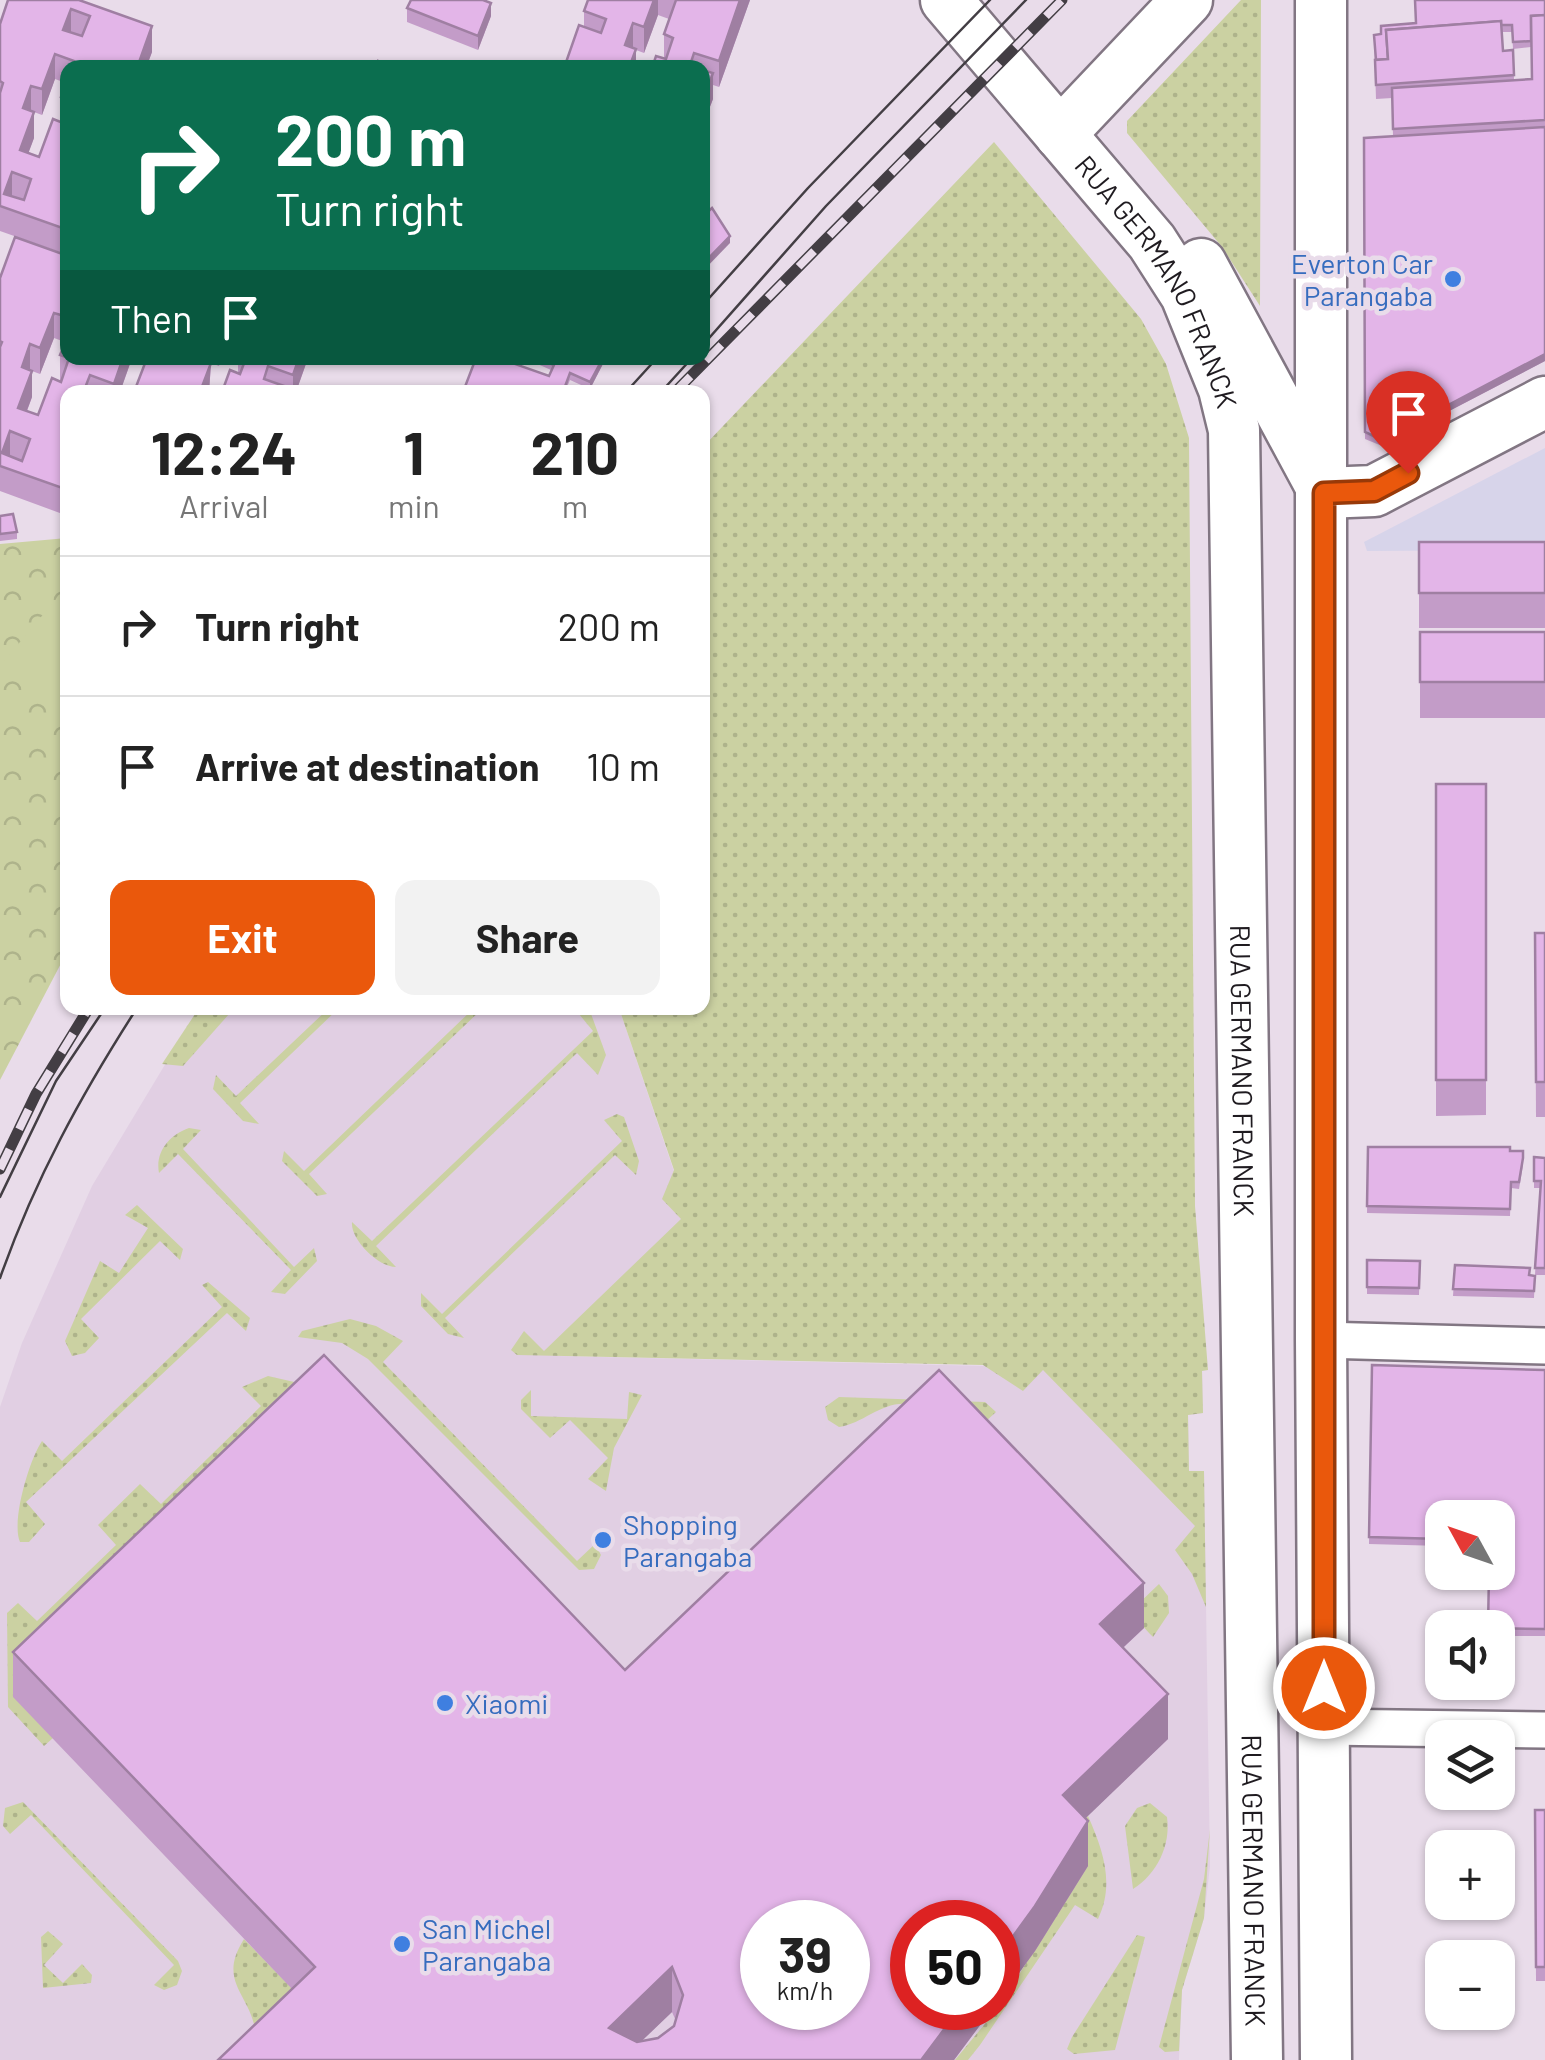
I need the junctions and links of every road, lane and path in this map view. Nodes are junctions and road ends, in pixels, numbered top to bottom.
1 (946, 0) edge
2 (1187, 0) edge
3 (1321, 0) edge
4 (1060, 134) junction
5 (1545, 402) edge
6 (1324, 493) junction
7 (1321, 1340) junction
8 (1545, 1346) edge
9 (1324, 1727) junction
10 (1545, 1730) edge
11 (1257, 2060) edge
12 (1326, 2060) edge

1 - 4 main road, RUA GERMANO FRANCK
2 - 4 main road
3 - 6 main road
4 - 6 main road
4 - 11 main road, RUA GERMANO FRANCK
5 - 6 main road
6 - 7 main road
7 - 8 street
7 - 9 main road
9 - 10 street
9 - 12 main road

